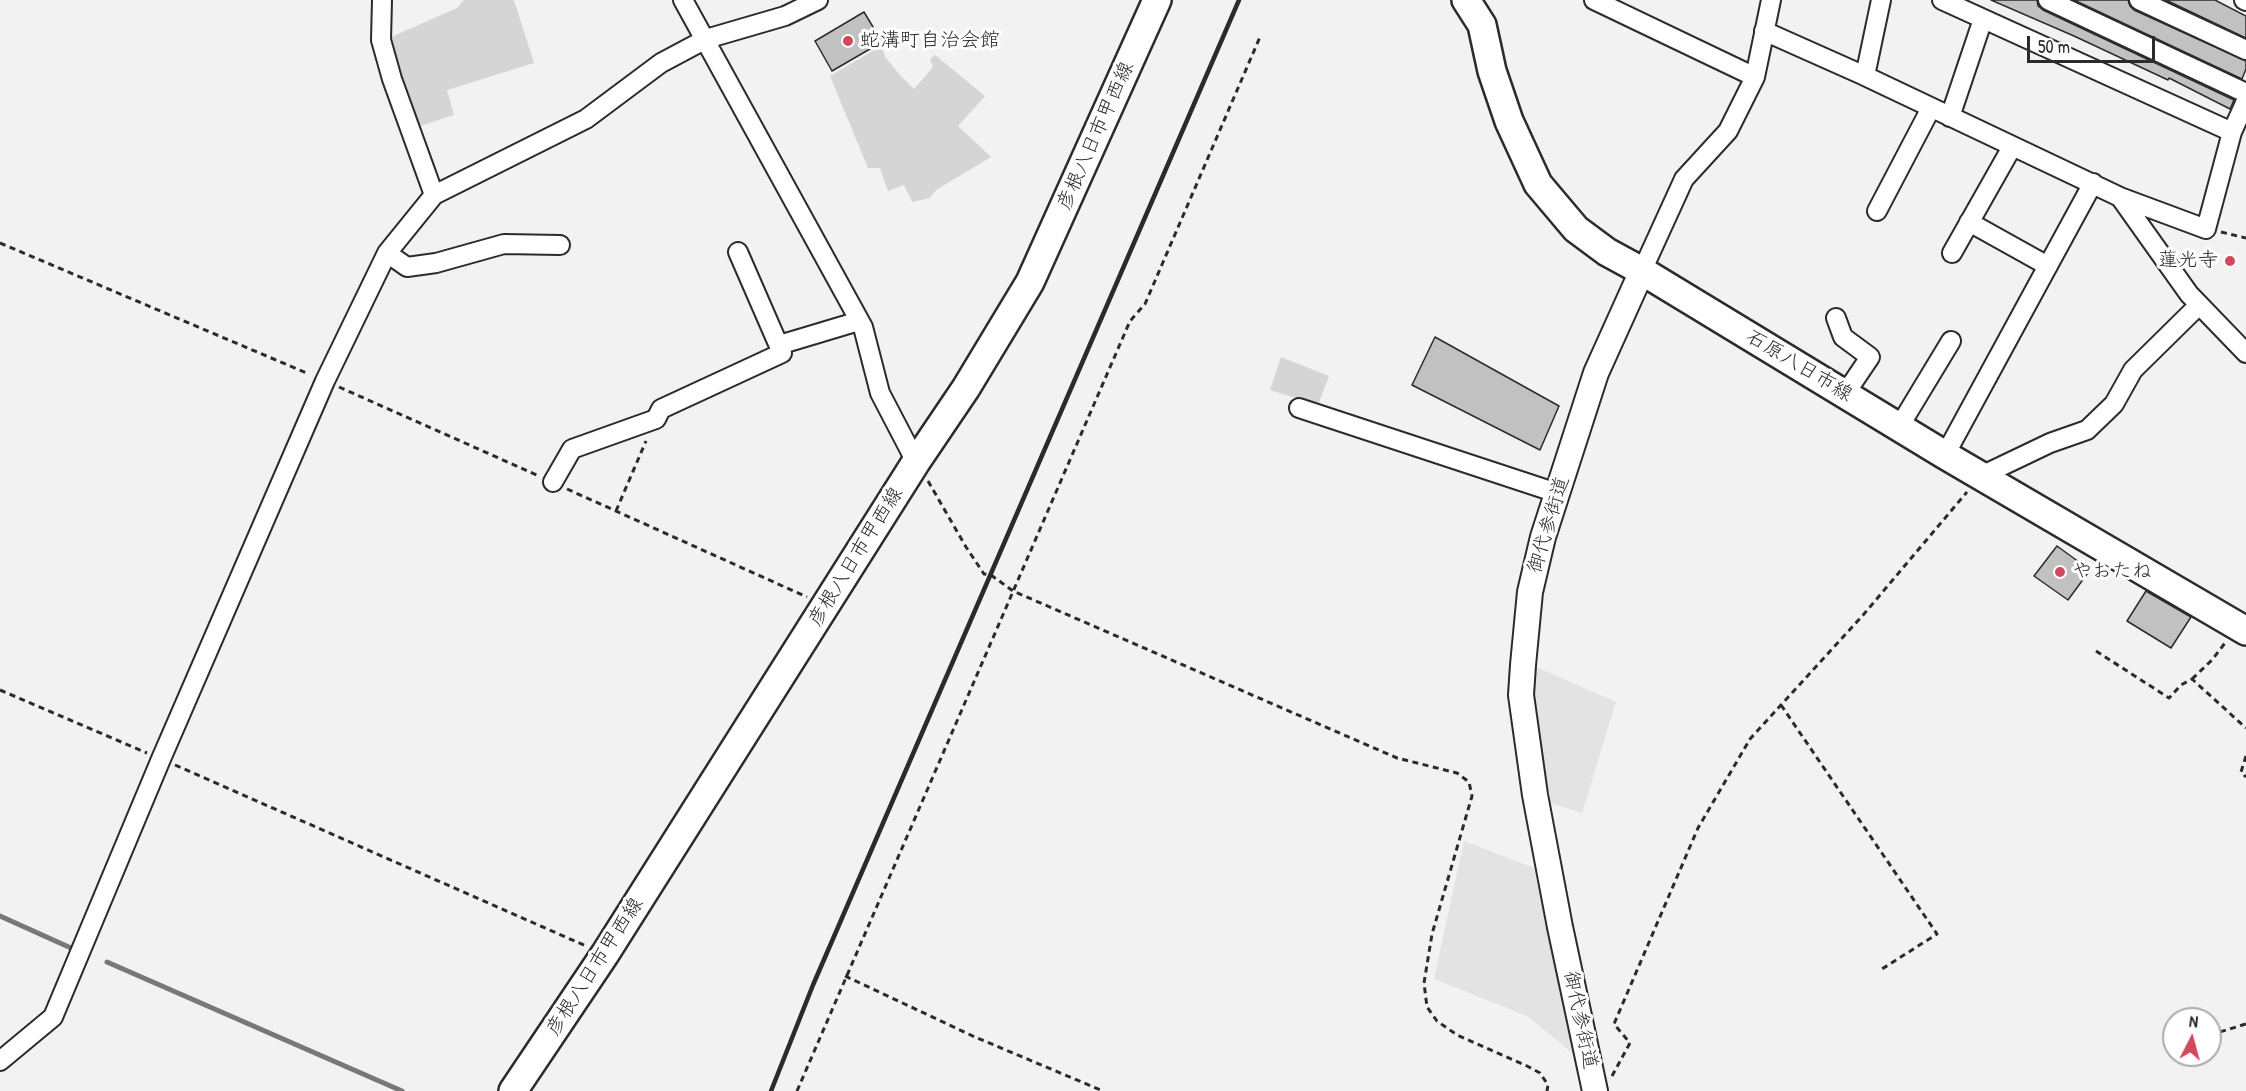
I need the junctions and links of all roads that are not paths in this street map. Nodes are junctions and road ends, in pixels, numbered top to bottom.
1 (382, 0) edge
2 (683, 0) edge
3 (818, 0) edge
4 (1157, 0) edge
5 (1466, 0) edge
6 (1594, 0) edge
7 (1771, 0) edge
8 (1881, 0) edge
9 (1942, 0) edge
10 (2048, 0) edge
11 (2139, 0) edge
12 (1983, 19) junction
13 (1764, 31) junction
14 (706, 39) junction
15 (2246, 50) edge
16 (1865, 76) junction
17 (1755, 77) junction
18 (2246, 93) edge
19 (2246, 101) edge
20 (1931, 108) junction
21 (1950, 117) junction
22 (2232, 132) junction
23 (2012, 147) junction
24 (2093, 183) junction
25 (434, 195) junction
26 (2120, 197) junction
27 (1877, 211) dead end
28 (1969, 222) junction
29 (560, 245) dead end
30 (387, 252) junction
31 (738, 252) dead end
32 (1952, 253) dead end
33 (2048, 266) junction
34 (1642, 271) junction
35 (2199, 305) junction
36 (1836, 318) dead end
37 (859, 321) junction
38 (1951, 341) dead end
39 (779, 345) junction
40 (2246, 353) edge
41 (1845, 394) junction
42 (1299, 408) dead end
43 (1899, 427) junction
44 (1946, 455) junction
45 (916, 462) junction
46 (1981, 476) junction
47 (553, 483) road end
48 (1557, 493) junction
49 (2242, 628) edge
50 (0, 1061) edge
51 (1602, 1086) edge
52 (513, 1091) edge

1 - 25 street
2 - 14 street
3 - 14 street
4 - 45 main road, 彦根八日市甲西線
5 - 34 main road, 石原八日市線
6 - 17 street
7 - 13 street, 御代参街道
8 - 16 street
9 - 12 street
10 - 18 street
11 - 15 street
12 - 21 street
12 - 22 street
13 - 16 street
13 - 17 street, 御代参街道
14 - 25 street
14 - 37 street
16 - 20 street
17 - 34 street, 御代参街道
19 - 22 street
20 - 21 street
20 - 27 street
21 - 23 street
22 - 26 street
23 - 24 street
23 - 28 street
24 - 26 street
24 - 33 street
25 - 30 street
26 - 35 street
28 - 32 street
28 - 33 street
29 - 30 street
30 - 50 street
31 - 39 street
33 - 44 street
34 - 41 main road, 石原八日市線
34 - 48 street, 御代参街道
35 - 40 street
35 - 46 street
36 - 41 street
37 - 39 street
37 - 45 street
38 - 43 street
39 - 47 street
41 - 43 main road, 石原八日市線
42 - 48 street
43 - 44 main road, 石原八日市線
44 - 46 main road, 石原八日市線
45 - 52 main road, 彦根八日市甲西線
46 - 49 main road, 石原八日市線
48 - 51 street, 御代参街道

